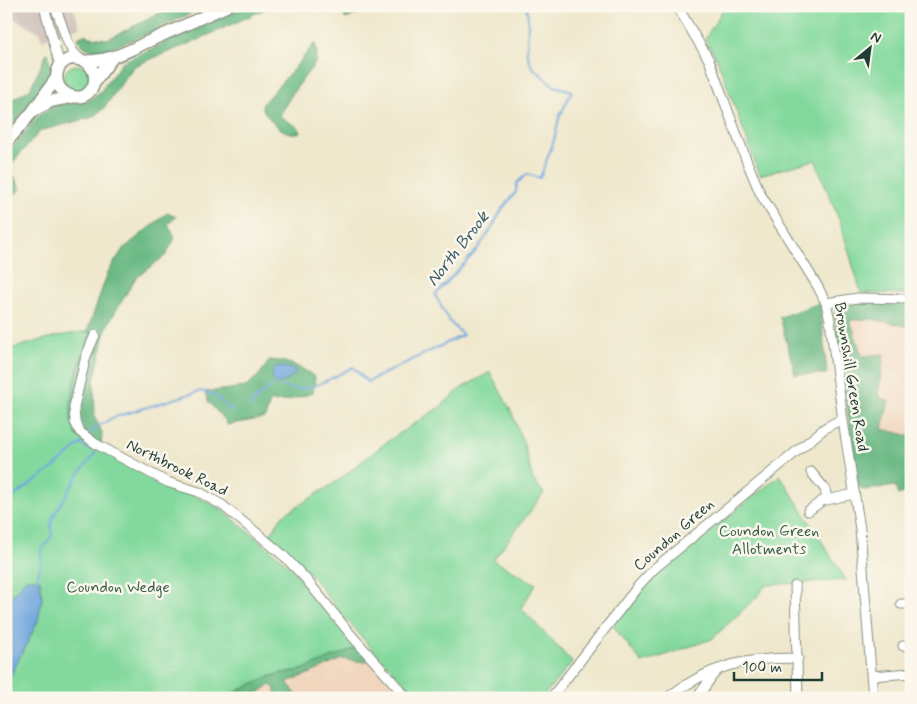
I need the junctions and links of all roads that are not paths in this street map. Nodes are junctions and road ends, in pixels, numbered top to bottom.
1 (44, 6) edge
2 (54, 6) edge
3 (227, 6) edge
4 (677, 6) edge
5 (113, 57) junction
6 (82, 60) junction
7 (58, 72) junction
8 (95, 81) junction
9 (73, 96) junction
10 (33, 111) junction
11 (6, 143) edge
12 (911, 299) edge
13 (826, 303) junction
14 (95, 335) dead end
15 (843, 421) junction
16 (811, 472) dead end
17 (854, 494) junction
18 (827, 499) junction
19 (808, 512) dead end
20 (795, 586) dead end
21 (798, 658) junction
22 (722, 667) junction
23 (911, 673) edge
24 (871, 676) junction
25 (407, 698) edge
26 (551, 698) edge
27 (667, 698) edge
28 (697, 698) edge
29 (798, 698) edge
30 (873, 698) edge

1 - 7 street
2 - 6 street
3 - 5 main road
4 - 13 street, Brownshill Green Road
5 - 6 main road
5 - 8 main road
6 - 7 main road
6 - 8 main road
7 - 9 main road
7 - 10 main road
8 - 9 main road
9 - 10 main road
10 - 11 main road
12 - 13 street
13 - 15 street, Brownshill Green Road
14 - 25 street, Northbrook Road
15 - 17 street, Brownshill Green Road
15 - 26 street, Coundon Green
16 - 18 street
17 - 18 street
17 - 24 street, Brownshill Green Road
18 - 19 street
20 - 21 street
21 - 22 street
21 - 29 street
22 - 27 street
22 - 28 street
23 - 24 street
24 - 30 street, Brownshill Green Road

